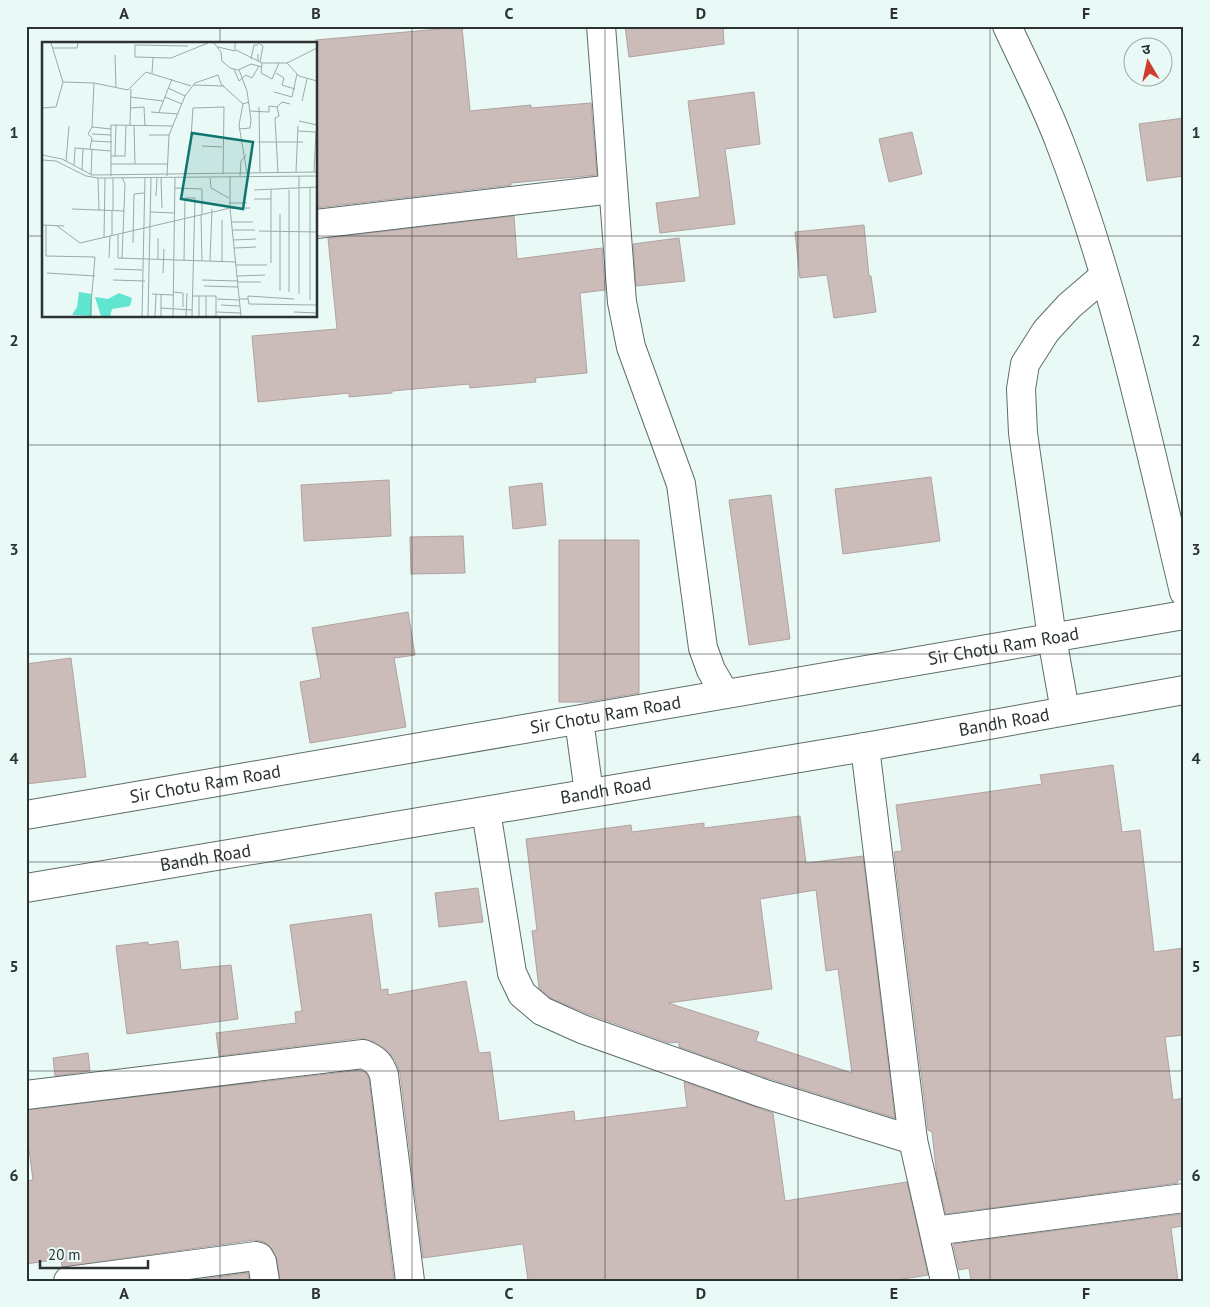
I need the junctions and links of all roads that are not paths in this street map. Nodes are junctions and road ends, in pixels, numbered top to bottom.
1 (601, 26) edge
2 (1007, 26) edge
3 (613, 189) junction
4 (318, 224) edge
5 (1104, 276) junction
6 (1184, 592) edge
7 (1184, 615) edge
8 (1052, 638) junction
9 (1184, 690) edge
10 (725, 694) junction
11 (1066, 711) junction
12 (579, 720) junction
13 (865, 747) junction
14 (588, 793) junction
15 (486, 811) junction
16 (26, 815) edge
17 (26, 888) edge
18 (26, 1095) edge
19 (913, 1140) junction
20 (1184, 1198) edge
21 (934, 1231) junction
22 (68, 1281) edge
23 (265, 1281) edge
24 (410, 1281) edge
25 (945, 1281) edge

1 - 3 street
2 - 5 street
3 - 4 street
3 - 10 street
5 - 6 street
5 - 8 street
7 - 8 street, Sir Chotu Ram Road
8 - 10 street, Sir Chotu Ram Road
8 - 11 street
9 - 11 street, Bandh Road
10 - 12 street, Sir Chotu Ram Road
11 - 13 street, Bandh Road
12 - 14 street
12 - 16 street, Sir Chotu Ram Road
13 - 14 street, Bandh Road
13 - 19 street
14 - 15 street, Bandh Road
15 - 17 street, Bandh Road
15 - 19 street
18 - 24 street
19 - 21 street
20 - 21 street
21 - 25 street
22 - 23 street

